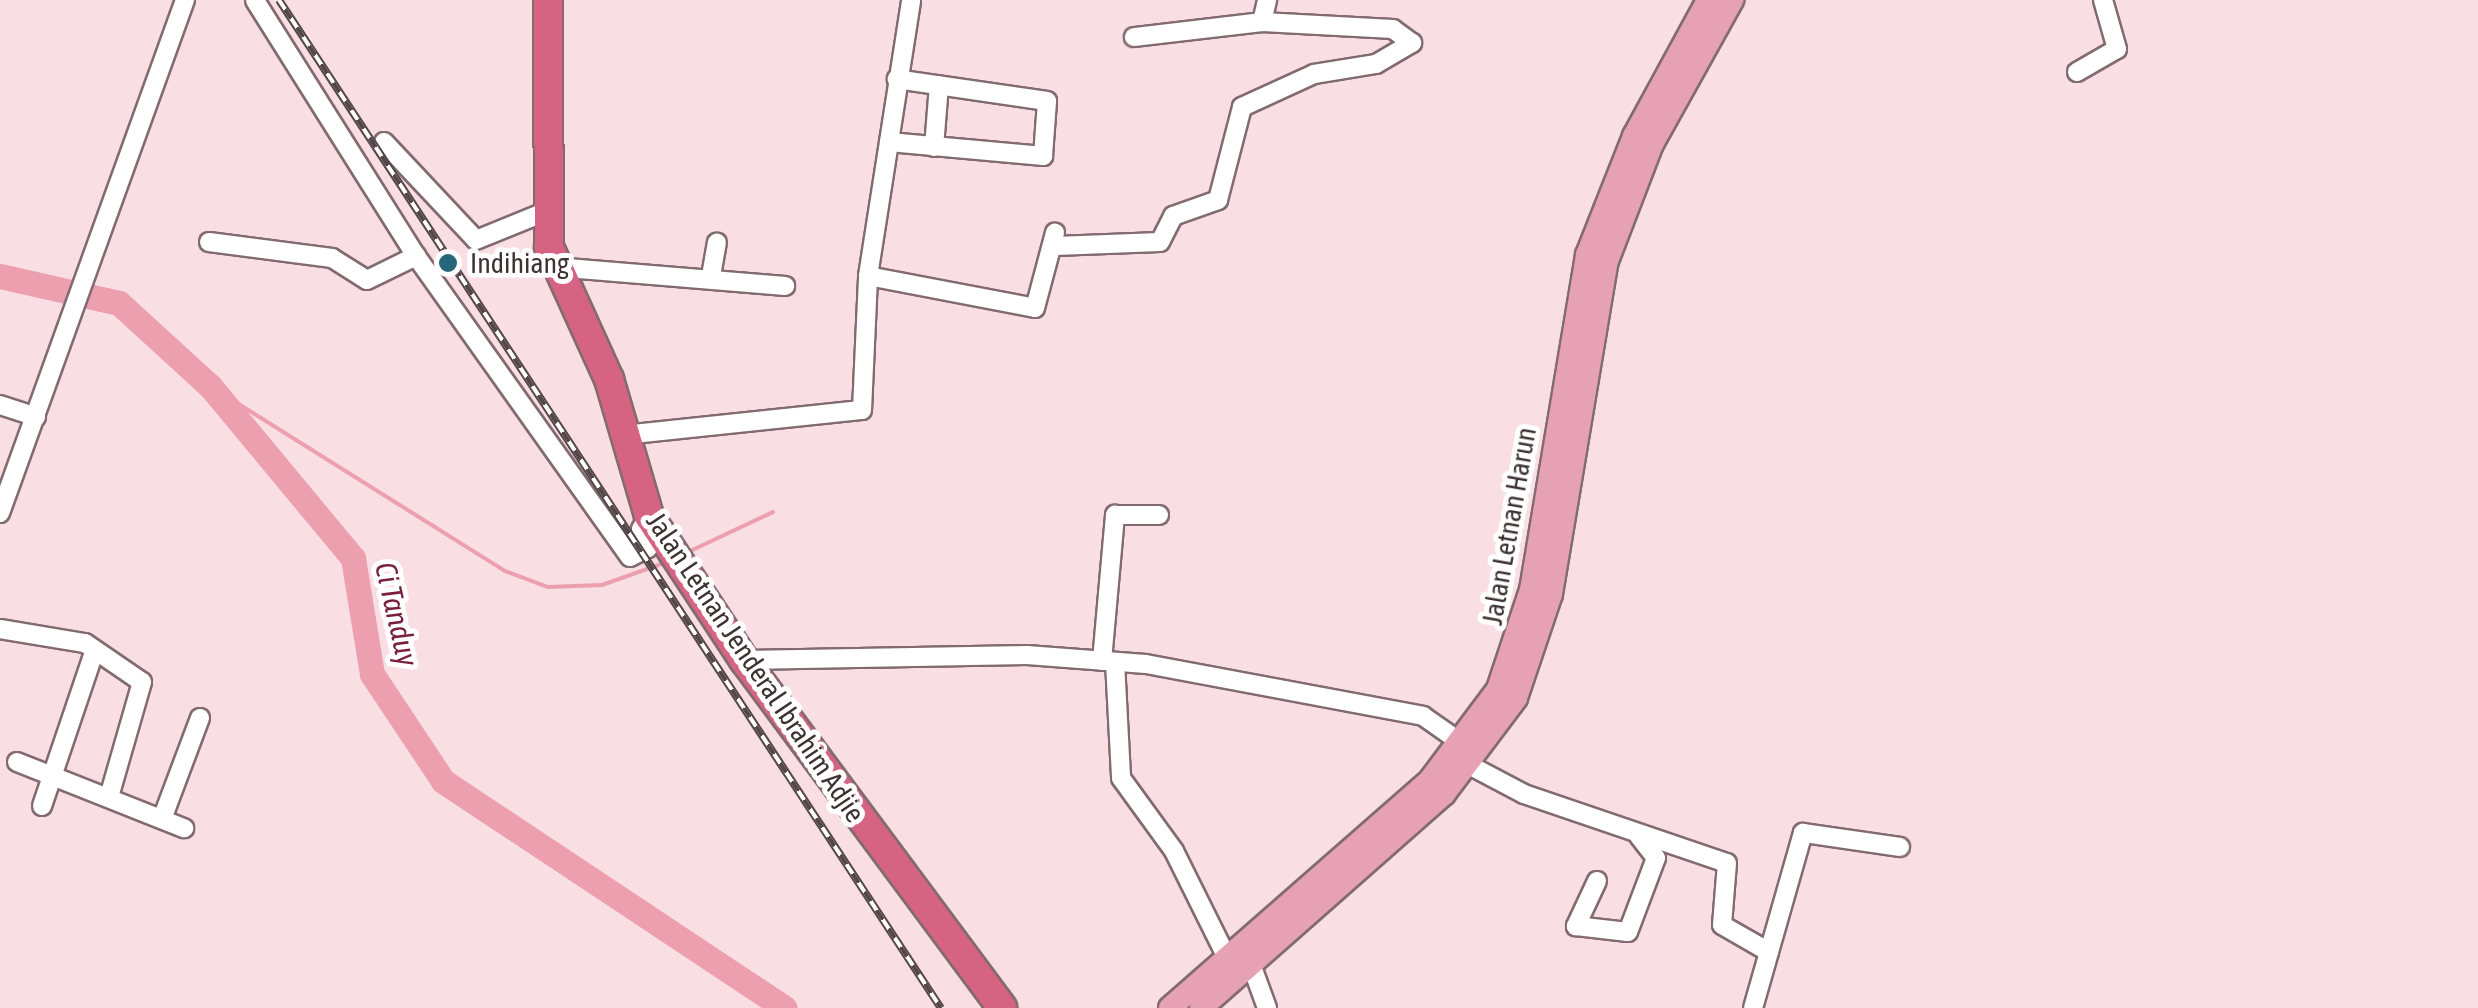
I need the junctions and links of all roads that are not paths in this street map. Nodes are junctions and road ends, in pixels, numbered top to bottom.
1 (185, 0) edge
2 (256, 0) edge
3 (548, 0) edge
4 (912, 0) edge
5 (1266, 0) edge
6 (1708, 0) edge
7 (1732, 0) edge
8 (2103, 0) edge
9 (1262, 22) junction
10 (1134, 37) dead end
11 (2076, 72) dead end
12 (898, 80) junction
13 (940, 85) junction
14 (384, 142) dead end
15 (889, 142) junction
16 (934, 147) junction
17 (1627, 176) junction
18 (545, 212) junction
19 (209, 242) dead end
20 (717, 243) dead end
21 (416, 256) junction
22 (555, 267) junction
23 (712, 276) junction
24 (868, 276) junction
25 (785, 286) dead end
26 (0, 405) edge
27 (36, 417) junction
28 (623, 435) junction
29 (0, 513) edge
30 (1159, 514) dead end
31 (649, 516) junction
32 (0, 629) edge
33 (94, 652) junction
34 (744, 660) junction
35 (1109, 661) junction
36 (200, 718) dead end
37 (1467, 755) junction
38 (16, 762) dead end
39 (50, 777) junction
40 (108, 797) junction
41 (42, 806) dead end
42 (162, 819) junction
43 (1395, 823) junction
44 (184, 828) dead end
45 (1638, 836) junction
46 (1900, 847) dead end
47 (1597, 881) dead end
48 (1769, 952) junction
49 (1227, 958) junction
50 (1251, 964) junction
51 (1002, 1008) edge
52 (1170, 1008) edge
53 (1201, 1008) edge
54 (1267, 1008) edge
55 (1753, 1008) edge

1 - 27 street
2 - 21 street
3 - 18 highway, Jalan Letnan Jenderal Ibrahim Adjie
4 - 12 street
5 - 9 street
6 - 17 main road, Jalan Letnan Harun
7 - 17 main road, Jalan Letnan Harun
8 - 11 street
9 - 10 street
9 - 24 street
12 - 13 street
12 - 15 street
13 - 16 street
13 - 16 street
14 - 18 street
15 - 16 street
15 - 24 street
17 - 37 main road, Jalan Letnan Harun
18 - 22 highway, Jalan Letnan Jenderal Ibrahim Adjie
19 - 21 street
20 - 23 street
21 - 31 street
22 - 23 street
22 - 28 highway, Jalan Letnan Jenderal Ibrahim Adjie
23 - 25 street
24 - 28 street
26 - 27 street
27 - 29 street
28 - 31 highway, Jalan Letnan Jenderal Ibrahim Adjie
30 - 35 street
31 - 34 highway, Jalan Letnan Jenderal Ibrahim Adjie
32 - 33 street
33 - 39 street
33 - 40 street
34 - 35 street
34 - 51 highway, Jalan Letnan Jenderal Ibrahim Adjie
35 - 37 street
35 - 49 street
36 - 42 street
37 - 43 main road, Jalan Letnan Harun
37 - 45 street
38 - 39 street
39 - 40 street
39 - 41 street
40 - 42 street
42 - 44 street
43 - 49 main road, Jalan Letnan Harun
43 - 50 main road, Jalan Letnan Harun
45 - 47 street
45 - 48 street
46 - 48 street
48 - 55 street
49 - 52 main road, Jalan Letnan Harun
50 - 53 main road, Jalan Letnan Harun
50 - 54 street

